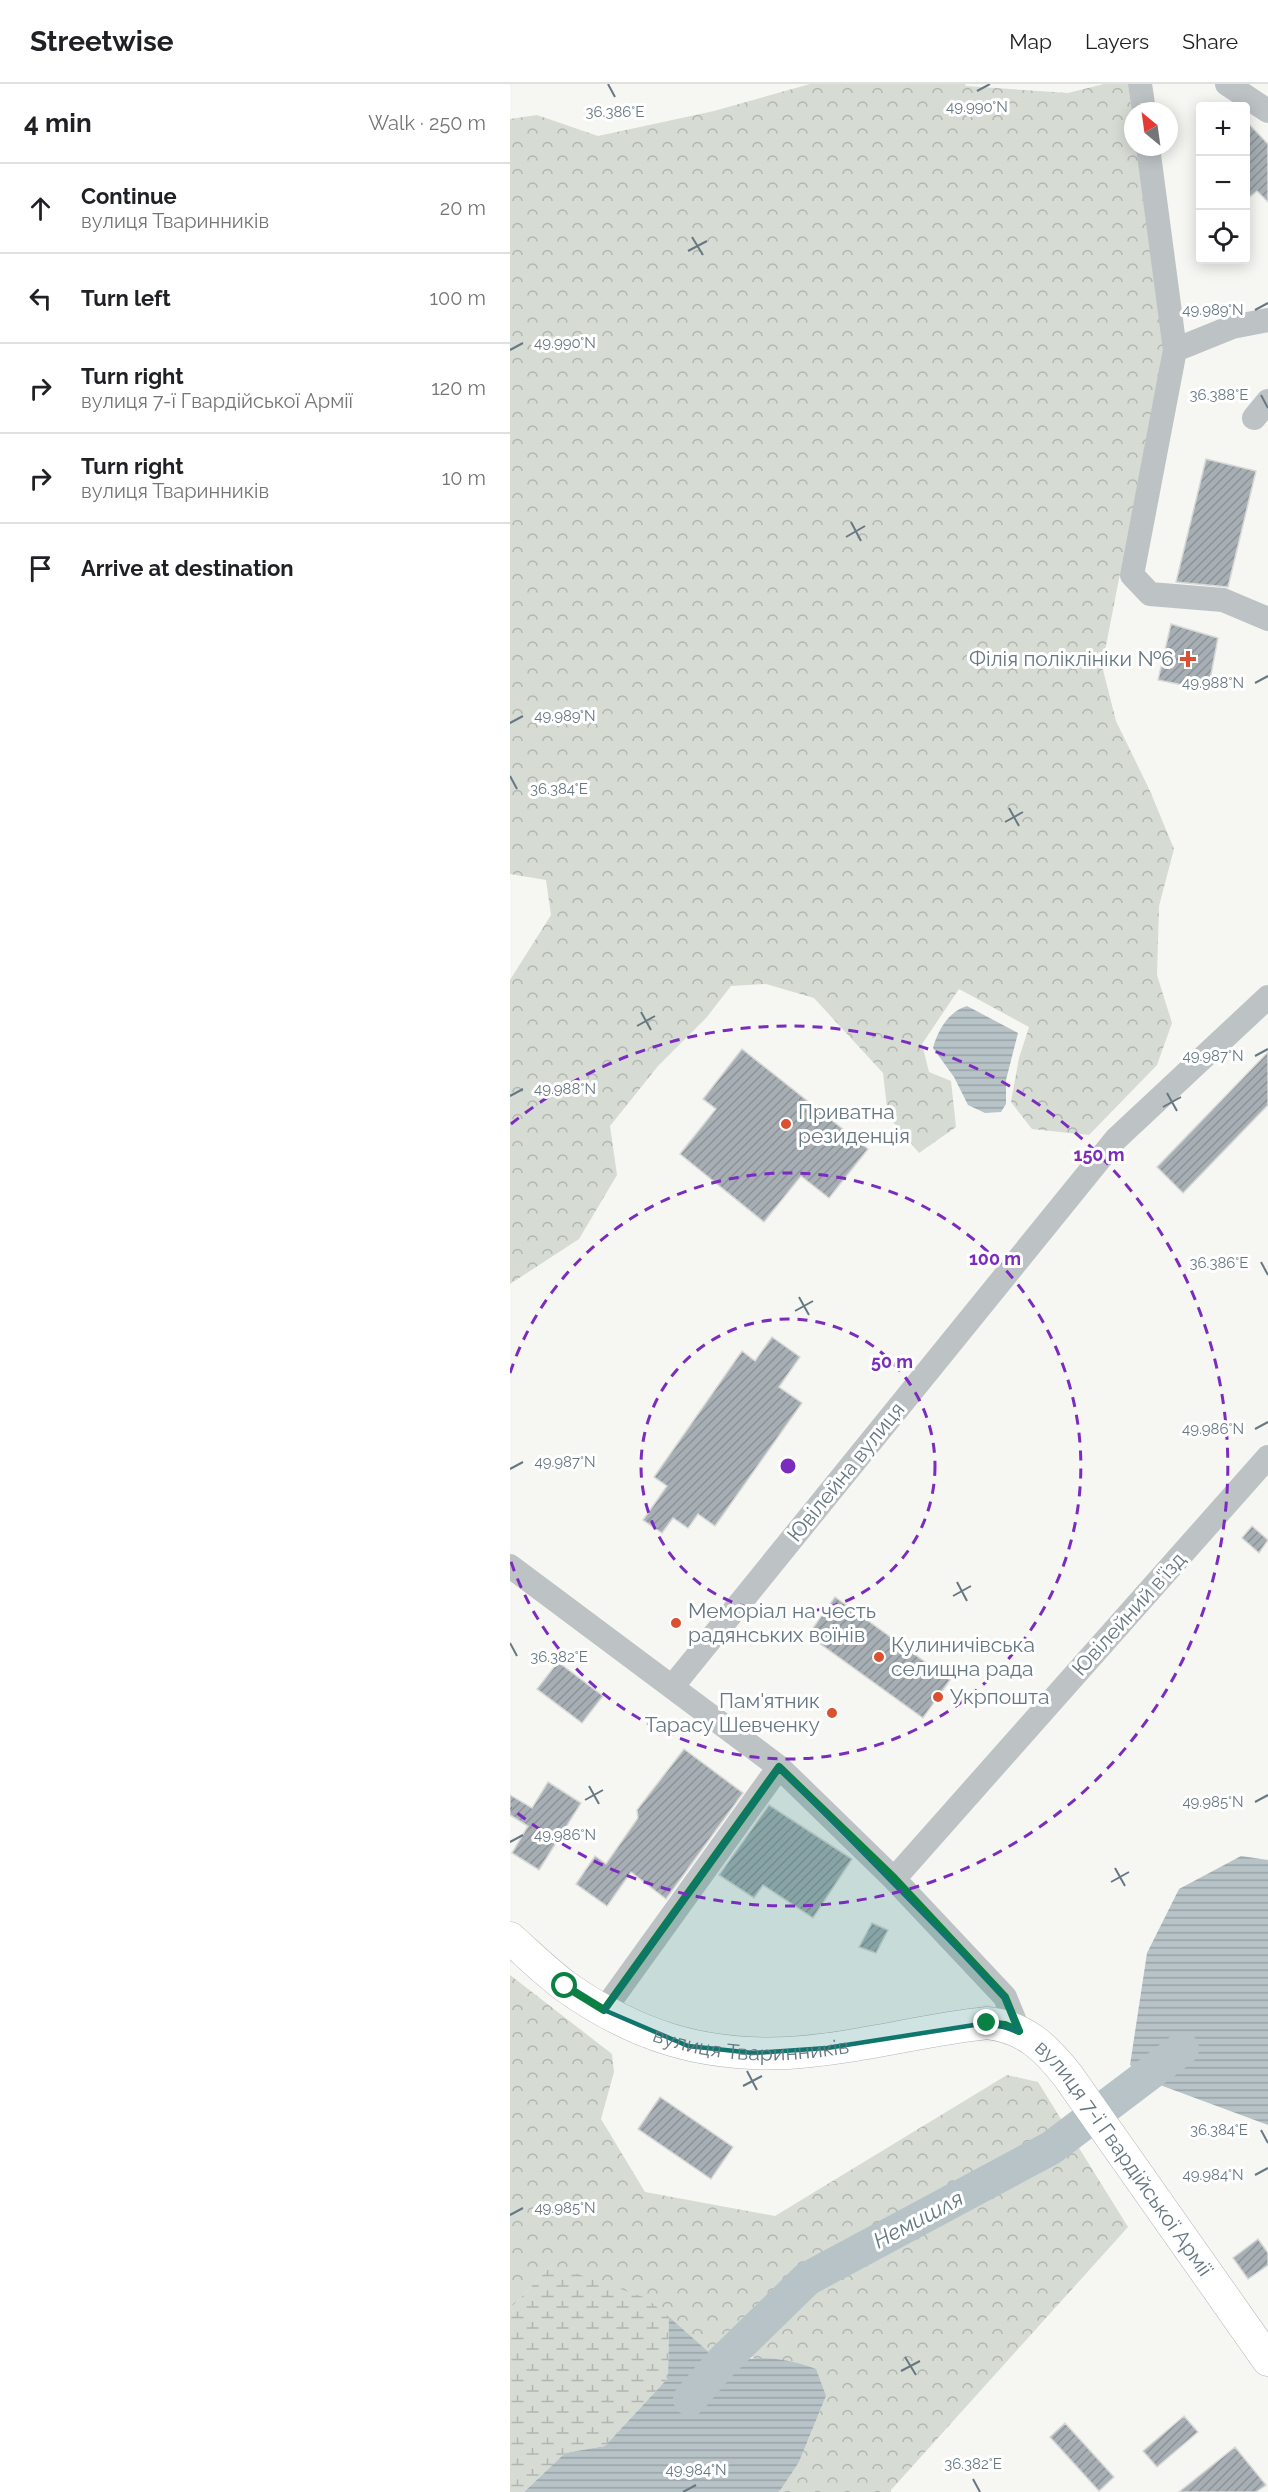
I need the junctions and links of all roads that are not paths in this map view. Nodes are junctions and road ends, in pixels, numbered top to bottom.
1 (1140, 84) edge
2 (1227, 84) edge
3 (1143, 102) edge
4 (1268, 111) edge
5 (1149, 156) edge
6 (1268, 320) edge
7 (1175, 350) junction
8 (1268, 619) edge
9 (1268, 998) edge
10 (1268, 1457) edge
11 (510, 1566) edge
12 (672, 1687) junction
13 (779, 1767) junction
14 (894, 1878) junction
15 (510, 1938) edge
16 (604, 2010) junction
17 (1019, 2031) junction
18 (1268, 2360) edge

1 - 3 street
2 - 4 street
5 - 7 street
6 - 7 street
7 - 8 street
9 - 12 street, Ювілейна вулиця
10 - 14 street, Ювілейний в'їзд
11 - 12 street, вулиця 7-ї Гвардійської Армії
12 - 13 street, вулиця 7-ї Гвардійської Армії
13 - 14 street, вулиця 7-ї Гвардійської Армії
13 - 16 street
14 - 17 street, вулиця 7-ї Гвардійської Армії
15 - 16 main road, вулиця Тваринників
16 - 17 main road, вулиця Тваринників
17 - 18 main road, вулиця 7-ї Гвардійської Армії

